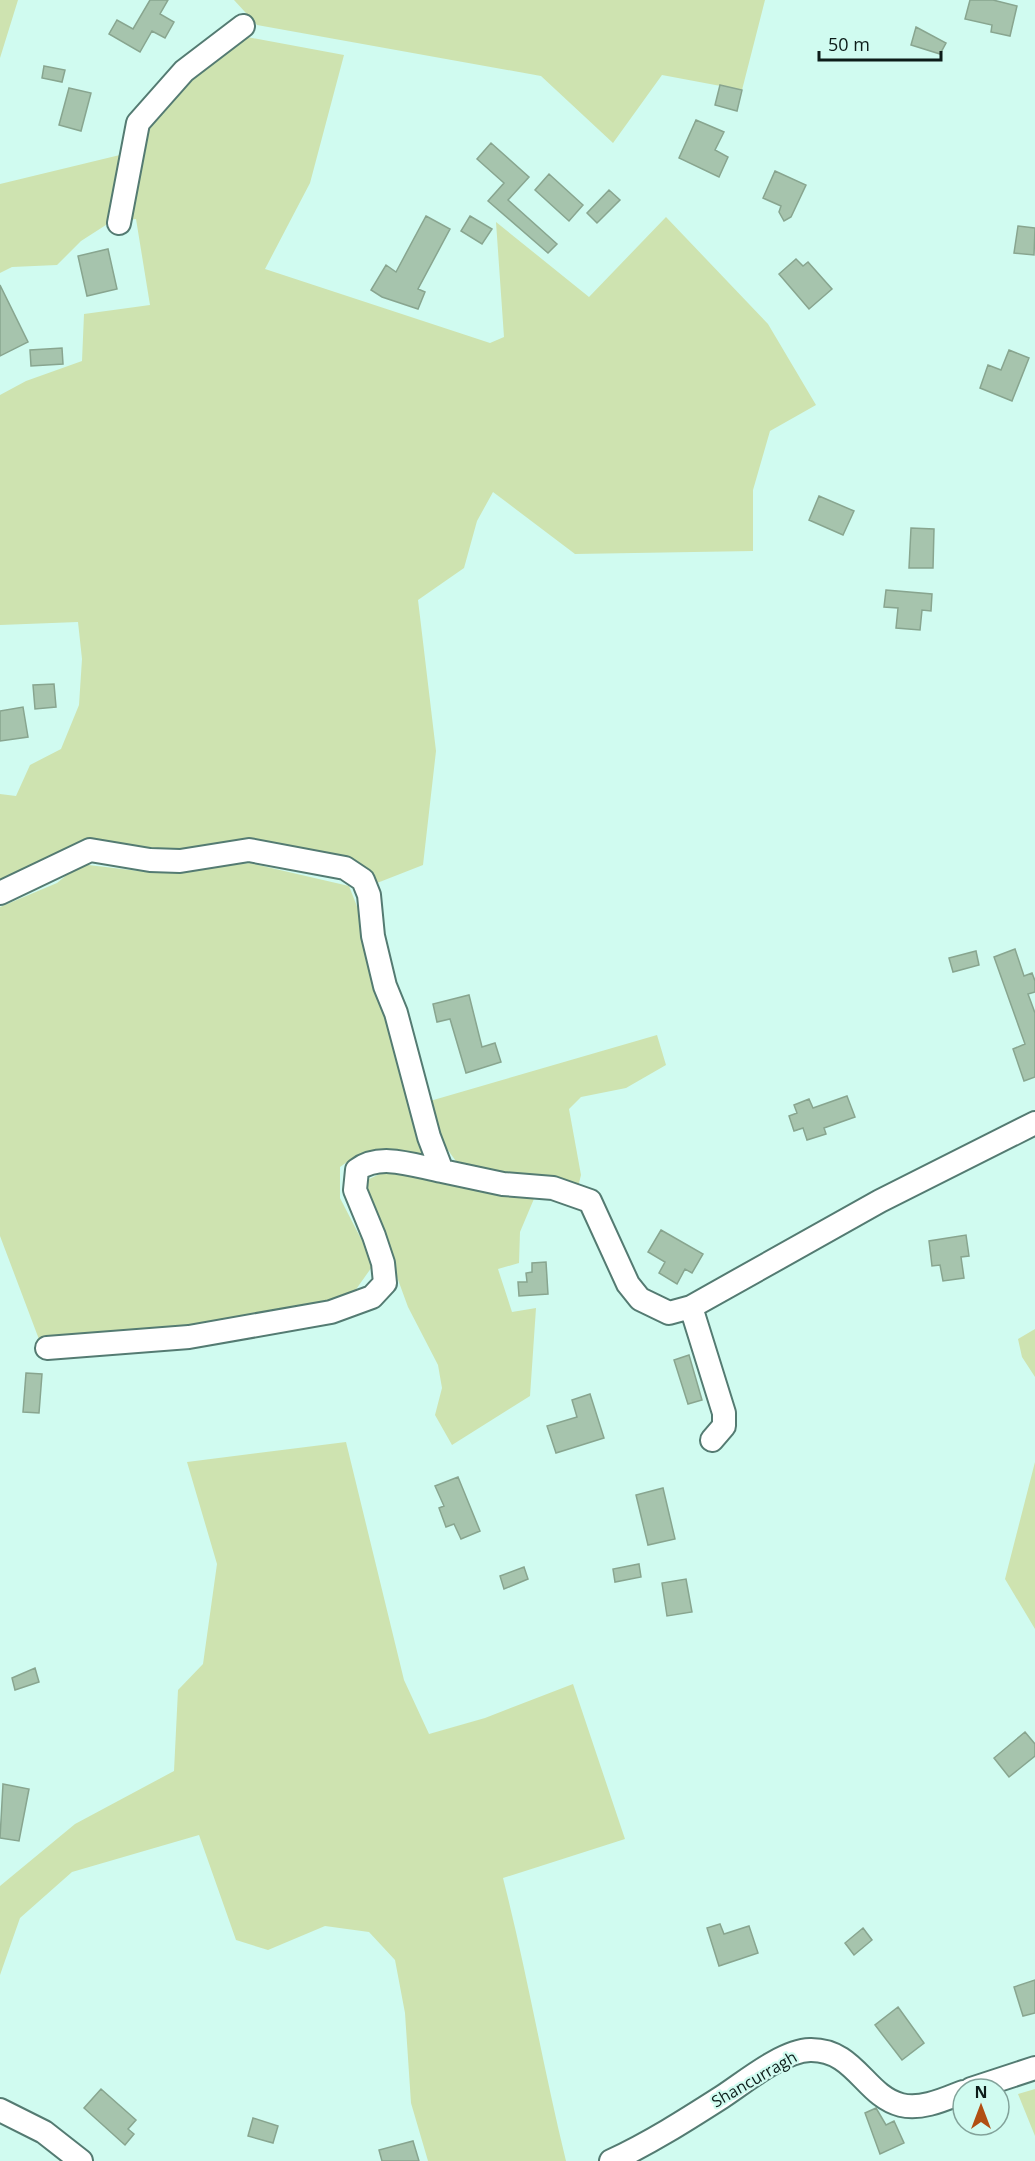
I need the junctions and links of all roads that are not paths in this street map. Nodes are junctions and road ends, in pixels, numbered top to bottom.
1 (243, 26) dead end
2 (119, 224) dead end
3 (0, 893) edge
4 (1035, 1123) edge
5 (442, 1171) junction
6 (691, 1307) junction
7 (47, 1348) dead end
8 (712, 1440) dead end
9 (1035, 2068) edge
10 (1008, 2077) edge
11 (951, 2096) edge
12 (0, 2110) edge
13 (81, 2161) edge
14 (611, 2161) edge

1 - 2 street
3 - 5 street
4 - 6 street
5 - 6 street
5 - 7 street
6 - 8 street
9 - 10 street
11 - 14 street, Shancurragh
12 - 13 street

